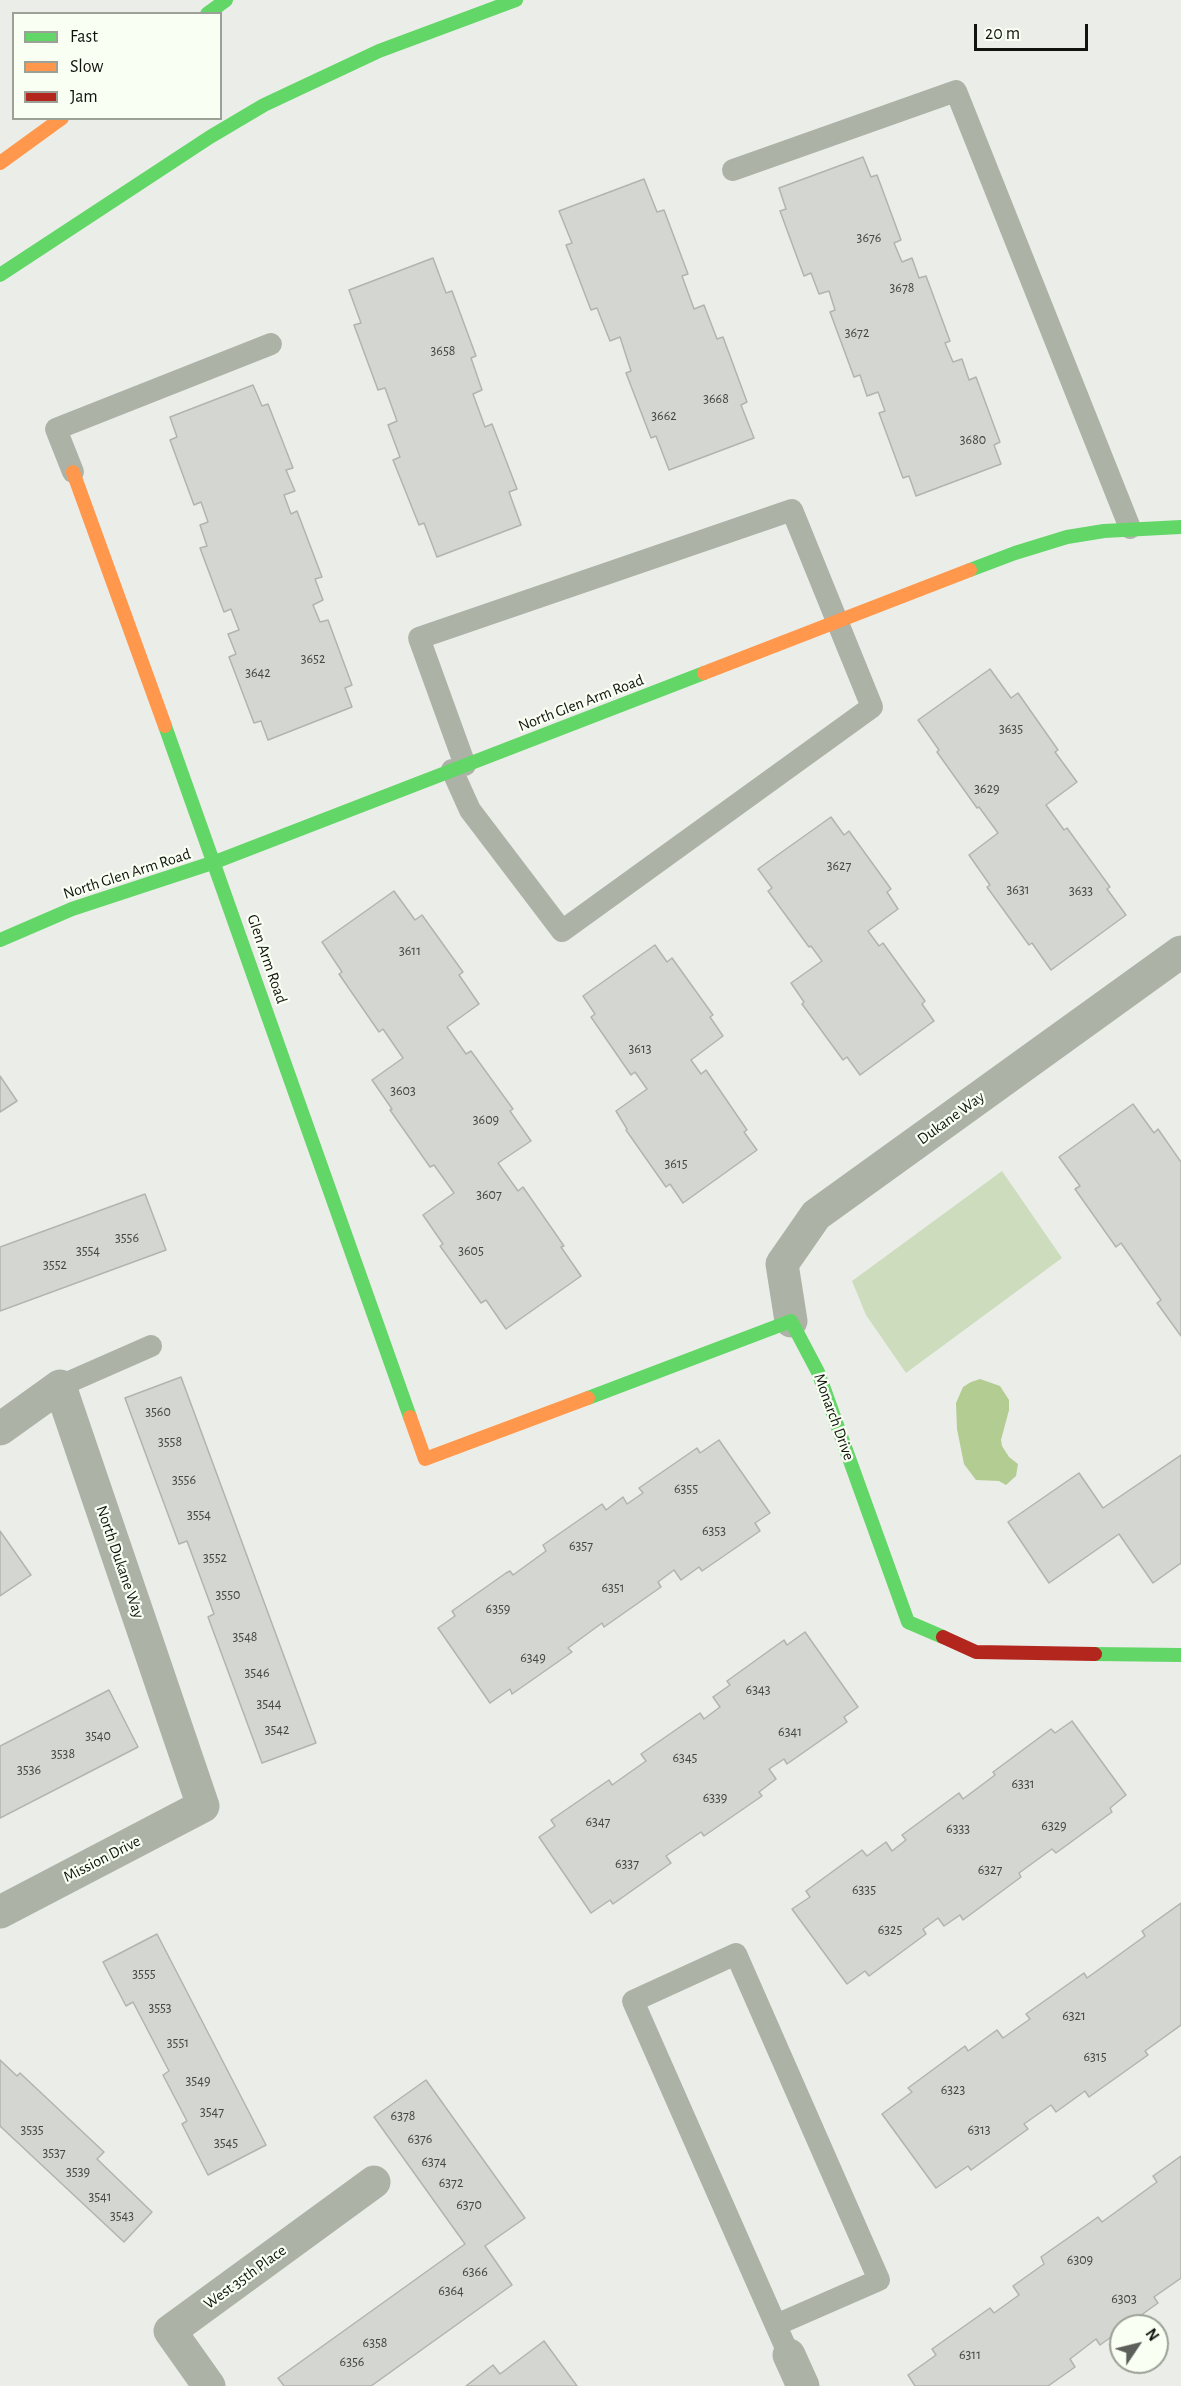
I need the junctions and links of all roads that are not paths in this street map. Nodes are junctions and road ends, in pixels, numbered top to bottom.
1 (226, 0) edge
2 (516, 0) edge
3 (210, 12) edge
4 (59, 120) edge
5 (0, 163) edge
6 (733, 170) dead end
7 (0, 275) edge
8 (271, 344) dead end
9 (73, 472) joint
10 (1181, 526) edge
11 (1130, 528) junction
12 (837, 622) junction
13 (458, 768) junction
14 (215, 862) junction
15 (0, 940) edge
16 (1181, 952) edge
17 (791, 1321) junction
18 (151, 1346) dead end
19 (60, 1386) junction
20 (0, 1429) edge
21 (1181, 1655) edge
22 (203, 1806) joint
23 (0, 1912) edge
24 (374, 2182) dead end
25 (776, 2325) junction
26 (789, 2355) joint
27 (209, 2386) edge
28 (803, 2386) edge

1 - 3 main road
2 - 7 main road
4 - 5 main road
6 - 11 lane
8 - 9 lane
9 - 14 main road, Glen Arm Road
10 - 11 main road, North Glen Arm Road
11 - 12 main road, North Glen Arm Road
12 - 13 main road, North Glen Arm Road
12 - 13 lane
12 - 13 lane
13 - 14 main road, North Glen Arm Road
14 - 15 main road, North Glen Arm Road
14 - 17 main road, Glen Arm Road
16 - 17 street, Dukane Way
17 - 21 main road, Monarch Drive
18 - 19 lane
19 - 20 street
19 - 22 street, North Dukane Way
22 - 23 street, Mission Drive
24 - 27 street, West 35th Place
25 - 25 lane
25 - 26 lane
26 - 28 street

